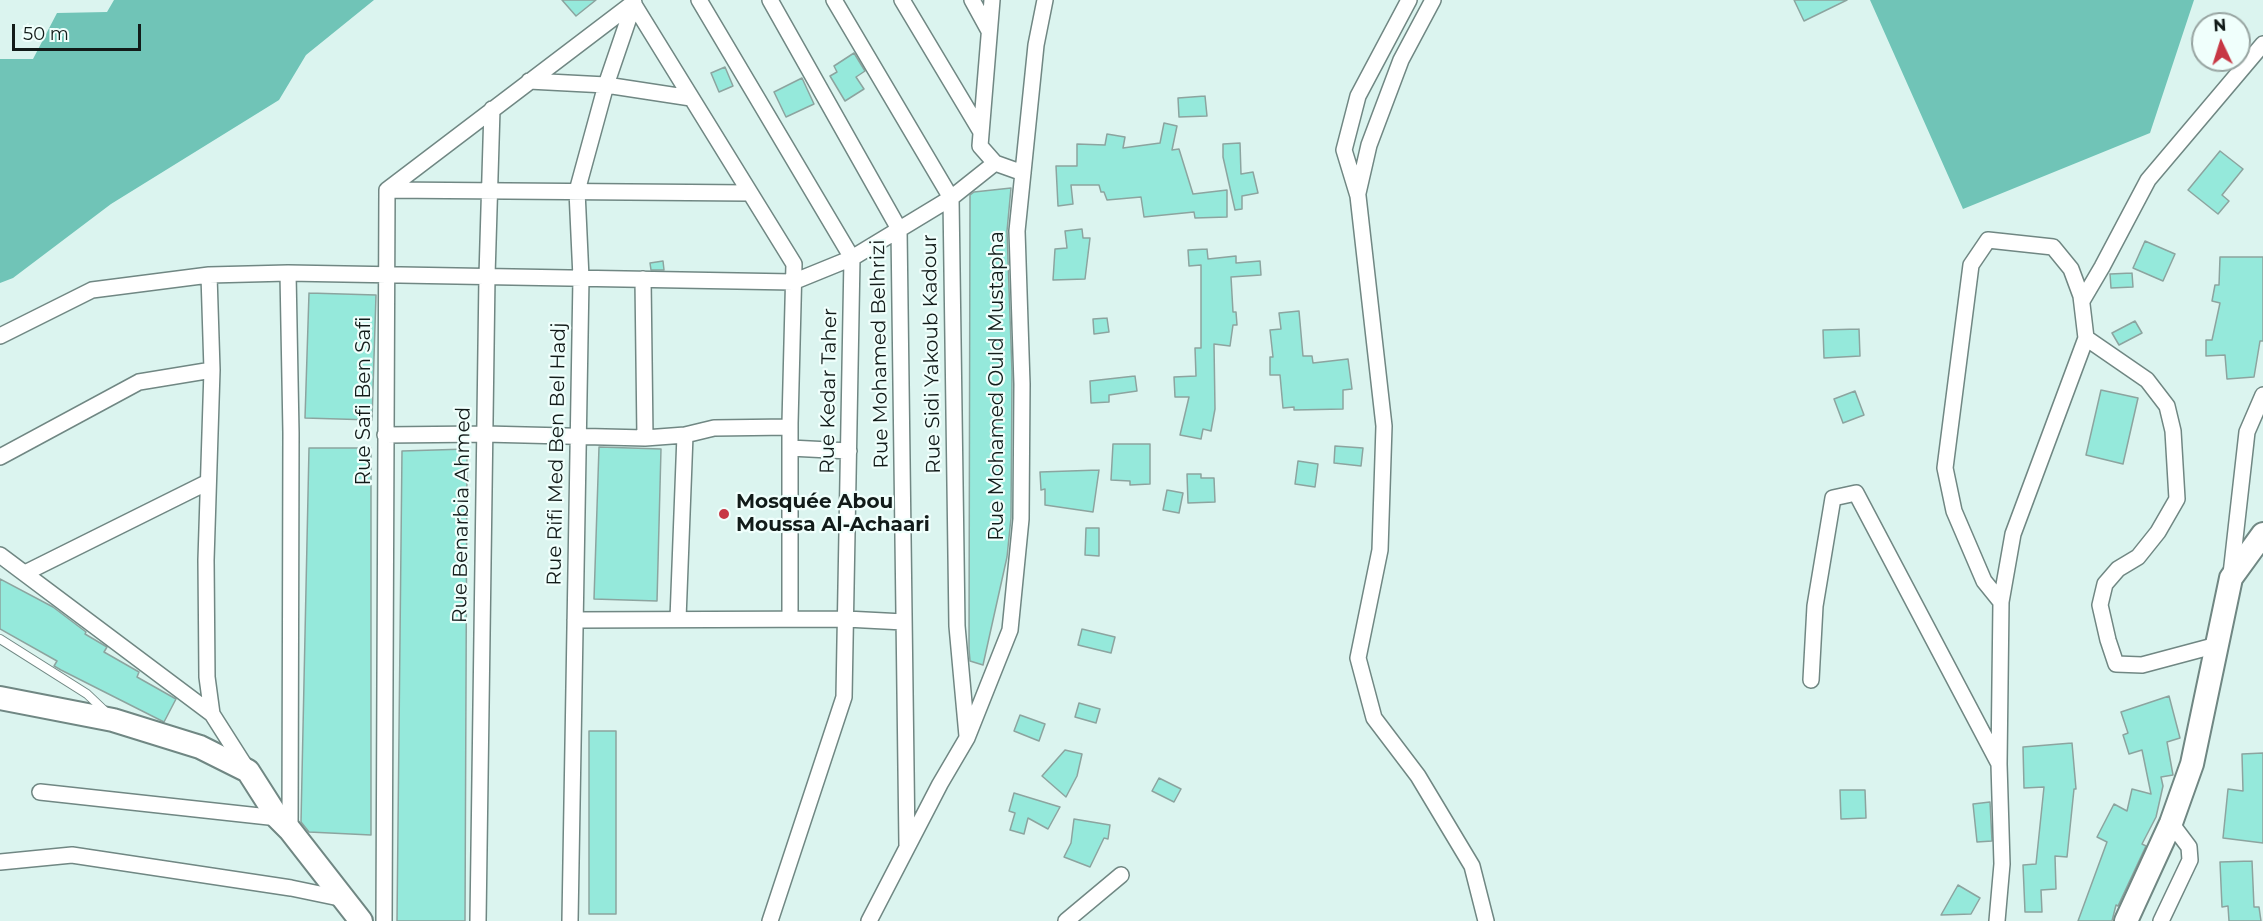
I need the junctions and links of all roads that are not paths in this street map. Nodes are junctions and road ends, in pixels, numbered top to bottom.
1 (699, 0) edge
2 (770, 0) edge
3 (834, 0) edge
4 (902, 0) edge
5 (972, 0) edge
6 (992, 0) edge
7 (1045, 0) edge
8 (1409, 0) edge
9 (1433, 0) edge
10 (636, 2) edge
11 (989, 32) junction
12 (2263, 44) edge
13 (529, 81) junction
14 (606, 85) junction
15 (691, 98) junction
16 (492, 109) junction
17 (981, 132) junction
18 (995, 163) junction
19 (1023, 173) junction
20 (387, 190) junction
21 (489, 190) junction
22 (577, 191) junction
23 (750, 193) junction
24 (1358, 196) junction
25 (951, 198) junction
26 (899, 229) junction
27 (852, 258) junction
28 (288, 273) junction
29 (209, 275) junction
30 (386, 275) junction
31 (487, 276) junction
32 (581, 278) junction
33 (643, 279) junction
34 (793, 282) junction
35 (2082, 301) junction
36 (0, 336) edge
37 (2086, 338) junction
38 (212, 370) junction
39 (2263, 395) edge
40 (790, 427) junction
41 (484, 434) junction
42 (385, 435) junction
43 (685, 435) junction
44 (579, 437) junction
45 (645, 438) junction
46 (790, 448) junction
47 (849, 452) junction
48 (0, 457) edge
49 (208, 482) junction
50 (2263, 534) edge
51 (0, 555) edge
52 (25, 573) junction
53 (2231, 578) junction
54 (2001, 602) junction
55 (790, 619) junction
56 (846, 619) junction
57 (575, 620) junction
58 (678, 620) junction
59 (904, 622) junction
60 (0, 639) edge
61 (2217, 645) junction
62 (1811, 680) dead end
63 (0, 698) edge
64 (212, 714) junction
65 (113, 720) junction
66 (967, 738) junction
67 (1999, 764) junction
68 (248, 771) junction
69 (40, 792) dead end
70 (2172, 823) junction
71 (284, 824) junction
72 (907, 849) junction
73 (0, 861) edge
74 (1121, 875) dead end
75 (344, 899) junction
76 (361, 921) edge
77 (384, 921) edge
78 (478, 921) edge
79 (570, 921) edge
80 (770, 921) edge
81 (869, 921) edge
82 (1066, 921) edge
83 (1485, 921) edge
84 (1997, 921) edge
85 (2126, 921) edge
86 (2161, 921) edge

1 - 27 street
2 - 26 street, Rue Mohamed Belhrizi
3 - 25 street, Rue Sidi Yakoub Kadour
4 - 17 street
5 - 11 street
6 - 11 street
7 - 19 street, Rue Mohamed Ould Mustapha
8 - 24 street
9 - 24 street
10 - 13 street
10 - 14 street, Rue Rifi Med Ben Bel Hadj
10 - 15 street
11 - 17 street
12 - 35 street
13 - 14 street
13 - 16 street
14 - 15 street
14 - 22 street, Rue Rifi Med Ben Bel Hadj
15 - 23 street
16 - 20 street
16 - 21 street, Rue Benarbia Ahmed
17 - 18 street
18 - 19 street
18 - 25 street
19 - 66 street, Rue Mohamed Ould Mustapha
20 - 21 street
20 - 30 street, Rue Safi Ben Safi
21 - 22 street
21 - 31 street, Rue Benarbia Ahmed
22 - 23 street
22 - 32 street, Rue Rifi Med Ben Bel Hadj
23 - 34 street
24 - 83 street
25 - 26 street
25 - 66 street, Rue Sidi Yakoub Kadour
26 - 27 street
26 - 59 street, Rue Mohamed Belhrizi
27 - 34 street
27 - 47 street, Rue Kedar Taher
28 - 29 street
28 - 30 street
28 - 71 street
29 - 36 street
29 - 38 street
30 - 31 street
30 - 42 street, Rue Safi Ben Safi
31 - 32 street
31 - 41 street, Rue Benarbia Ahmed
32 - 33 street
32 - 44 street, Rue Rifi Med Ben Bel Hadj
33 - 34 street
33 - 45 street
34 - 40 street
35 - 37 street
35 - 54 street
37 - 54 street
37 - 61 street
38 - 48 street
38 - 49 street
39 - 53 street
40 - 43 street
40 - 46 street
41 - 42 street
41 - 44 street
41 - 78 street, Rue Benarbia Ahmed
42 - 77 street, Rue Safi Ben Safi
43 - 45 street
43 - 58 street
44 - 45 street
44 - 57 street, Rue Rifi Med Ben Bel Hadj
46 - 47 street
46 - 55 street
47 - 56 street, Rue Kedar Taher
49 - 52 street
49 - 64 street
50 - 53 street
51 - 52 street
52 - 64 street
53 - 61 street
54 - 67 street
55 - 56 street
55 - 58 street
56 - 59 street
56 - 80 street, Rue Kedar Taher
57 - 58 street
57 - 79 street, Rue Rifi Med Ben Bel Hadj
59 - 72 street, Rue Mohamed Belhrizi
60 - 65 lane
61 - 70 street
62 - 67 street
63 - 65 street
64 - 68 street
65 - 68 street
66 - 72 street, Rue Mohamed Ould Mustapha
67 - 84 street
68 - 71 street
69 - 71 street
70 - 85 street
70 - 86 street
71 - 75 street
72 - 81 street, Rue Mohamed Ould Mustapha
73 - 75 street
74 - 82 street
75 - 76 street

